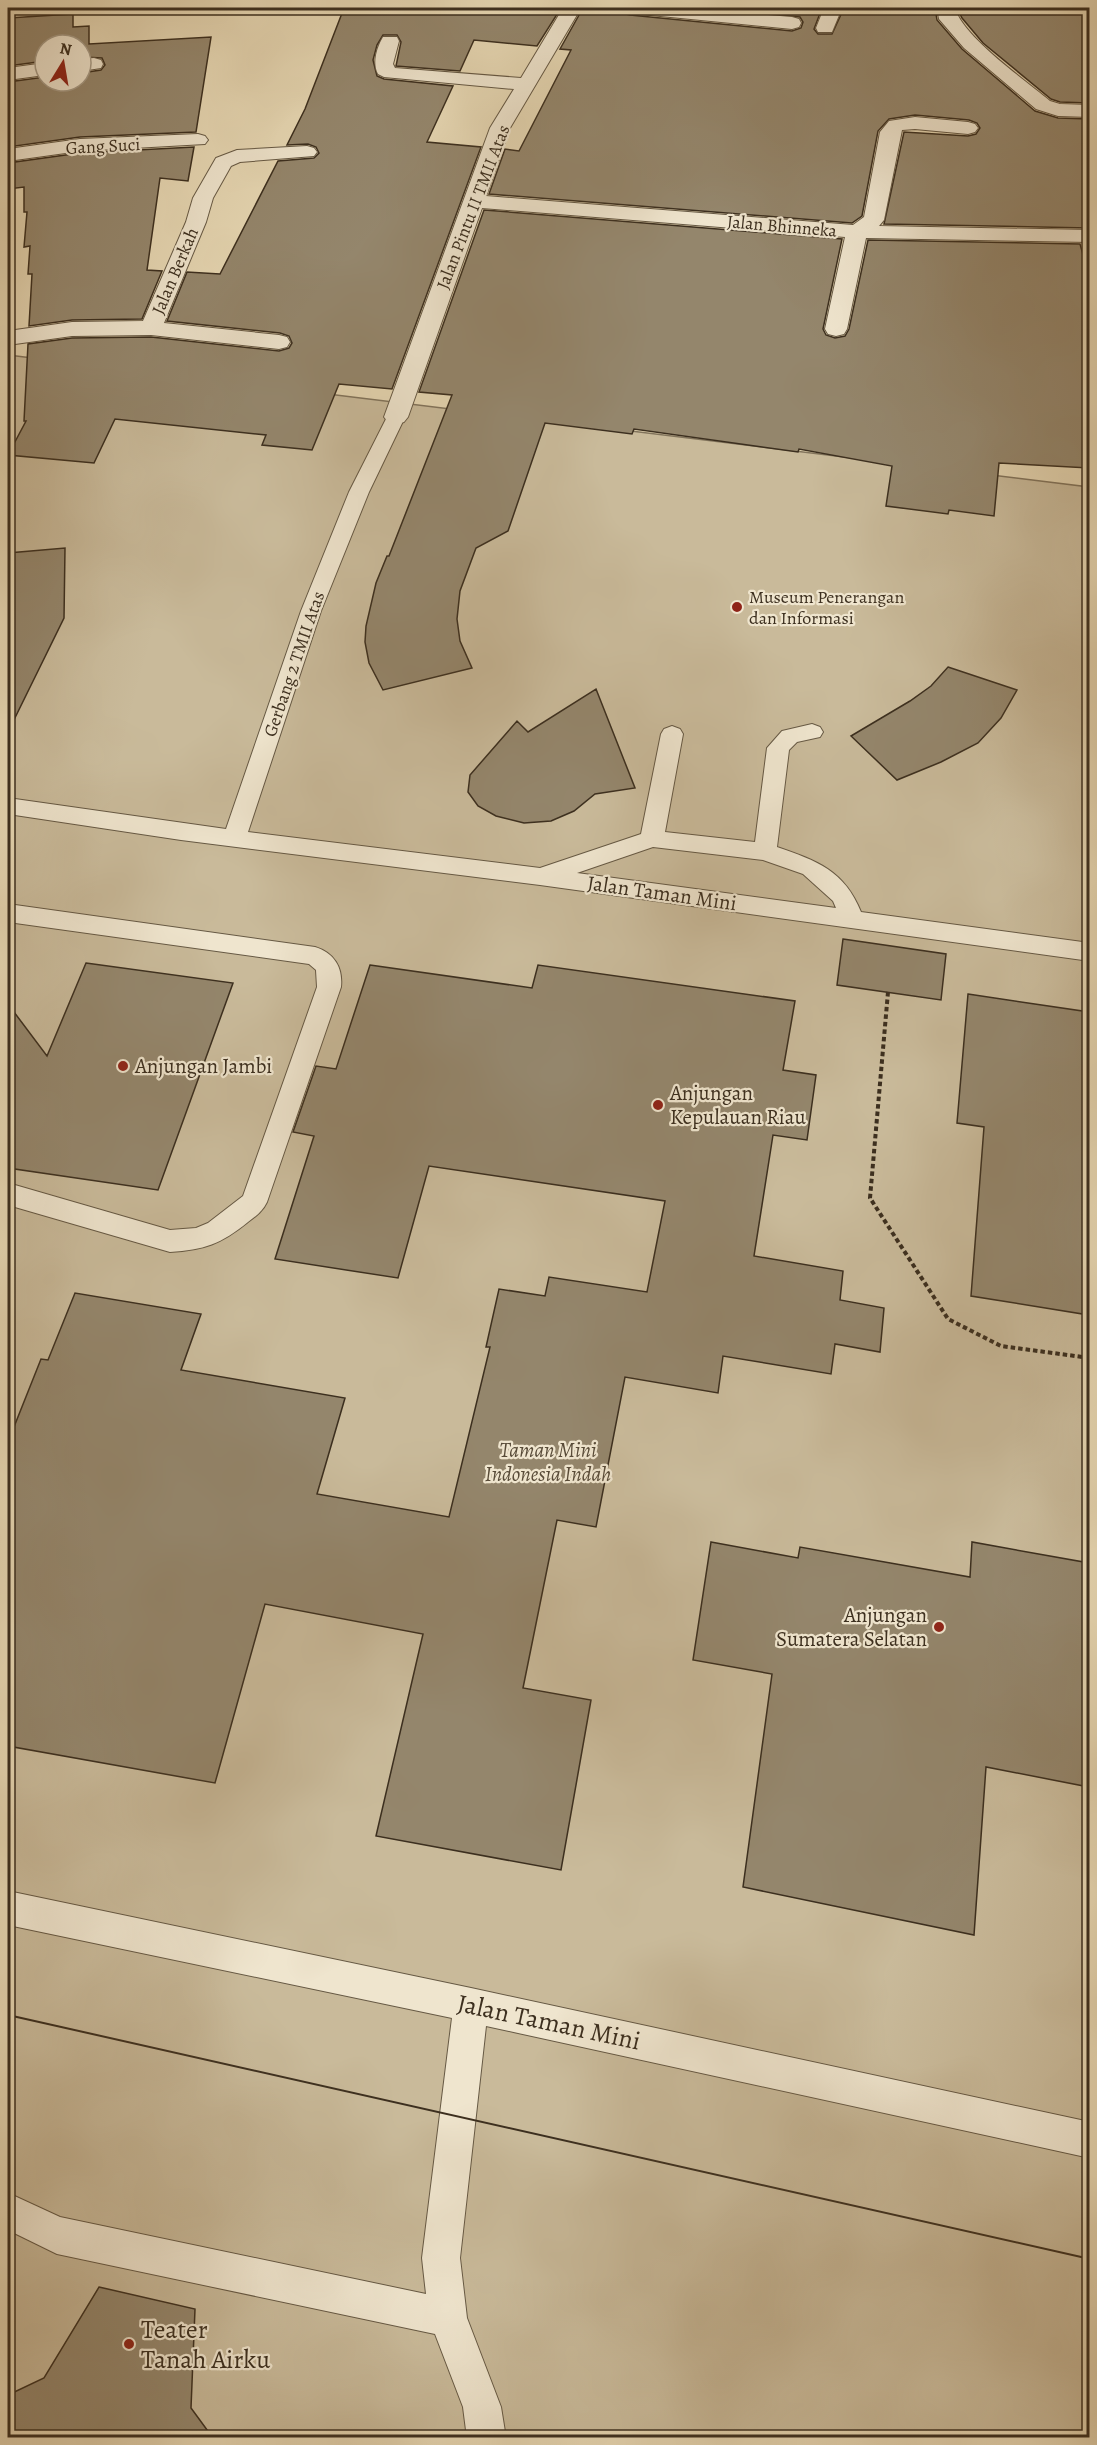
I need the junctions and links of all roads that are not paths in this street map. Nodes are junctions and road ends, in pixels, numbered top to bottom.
1 (572, 8) edge
2 (630, 8) edge
3 (833, 8) edge
4 (946, 8) edge
5 (792, 23) dead end
6 (825, 28) dead end
7 (390, 41) dead end
8 (33, 71) edge
9 (8, 74) edge
10 (526, 84) junction
11 (1089, 111) edge
12 (968, 128) dead end
13 (198, 140) dead end
14 (307, 152) dead end
15 (8, 155) edge
16 (475, 201) junction
17 (857, 232) junction
18 (1089, 236) edge
19 (151, 328) junction
20 (836, 329) dead end
21 (8, 338) edge
22 (279, 342) dead end
23 (396, 417) joint
24 (812, 732) dead end
25 (672, 734) dead end
26 (8, 806) edge
27 (234, 839) junction
28 (652, 839) junction
29 (765, 852) junction
30 (540, 876) junction
31 (8, 913) edge
32 (853, 920) junction
33 (1089, 952) edge
34 (8, 1194) edge
35 (8, 1908) edge
36 (471, 2005) junction
37 (1089, 2140) edge
38 (8, 2211) edge
39 (448, 2318) junction
40 (487, 2438) edge

1 - 10 street, Jalan Pintu II TMII Atas
2 - 5 street
3 - 6 street
4 - 11 street
7 - 10 street
8 - 9 street
10 - 16 street, Jalan Pintu II TMII Atas
12 - 17 street
13 - 15 street, Gang Suci
14 - 19 street, Jalan Berkah
16 - 17 street, Jalan Bhinneka
16 - 23 street, Jalan Pintu II TMII Atas
17 - 18 street, Jalan Bhinneka
17 - 20 street
19 - 21 street, Jalan Berkah
19 - 22 street
23 - 27 lane, Gerbang 2 TMII Atas
24 - 29 lane
25 - 28 lane
26 - 27 lane, Jalan Taman Mini
27 - 30 lane, Jalan Taman Mini
28 - 29 lane
28 - 30 lane
29 - 32 lane
30 - 32 lane, Jalan Taman Mini
31 - 34 lane
32 - 33 lane, Jalan Taman Mini
35 - 36 lane, Jalan Taman Mini
36 - 37 lane, Jalan Taman Mini
36 - 39 lane
38 - 39 lane
39 - 40 lane

